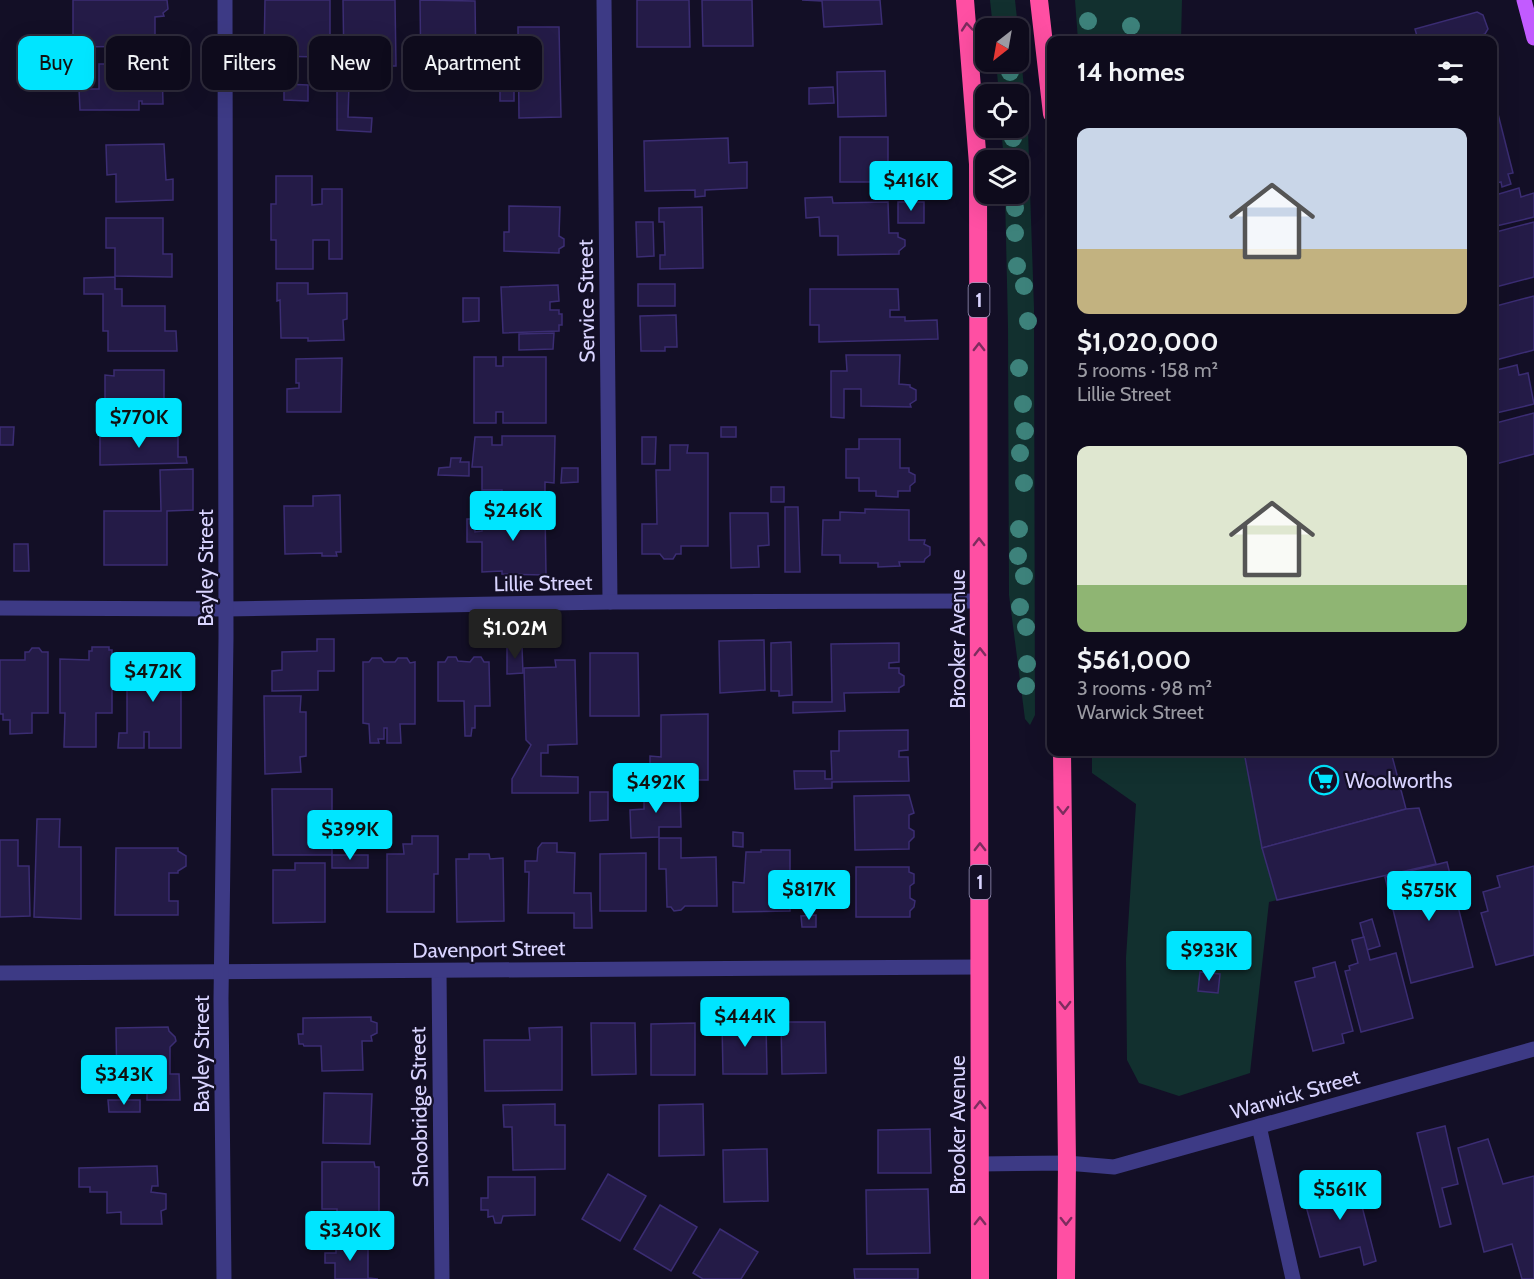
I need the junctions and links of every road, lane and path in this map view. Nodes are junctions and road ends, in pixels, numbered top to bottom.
1 (225, 0) edge
2 (604, 0) edge
3 (965, 0) edge
4 (1040, 0) edge
5 (1524, 0) edge
6 (1533, 33) edge
7 (1047, 66) edge
8 (980, 601) junction
9 (610, 602) junction
10 (0, 608) edge
11 (226, 609) junction
12 (1062, 756) edge
13 (980, 967) junction
14 (439, 971) junction
15 (221, 972) junction
16 (0, 973) edge
17 (1534, 1049) edge
18 (1259, 1126) junction
19 (1067, 1163) junction
20 (980, 1164) junction
21 (224, 1279) edge
22 (442, 1279) edge
23 (980, 1279) edge
24 (1066, 1279) edge
25 (1293, 1279) edge

1 - 11 street, Bayley Street
2 - 9 street, Service Street
8 -> 3 highway, Brooker Avenue / 1
4 - 7 highway
5 - 6 main road
8 - 9 street, Lillie Street
13 -> 8 highway, Brooker Avenue / 1
9 - 11 street, Lillie Street
10 - 11 street, Lillie Street
11 - 15 street, Bayley Street
12 -> 19 highway
13 - 14 street, Davenport Street
20 -> 13 highway, Brooker Avenue / 1
14 - 15 street, Davenport Street
14 - 22 street, Shoobridge Street
15 - 16 street, Davenport Street
15 - 21 street, Bayley Street
17 - 18 street, Warwick Street
18 - 19 street, Warwick Street
18 - 25 street
19 - 20 street, Warwick Street
19 -> 24 highway
23 -> 20 highway, Brooker Avenue / 1

